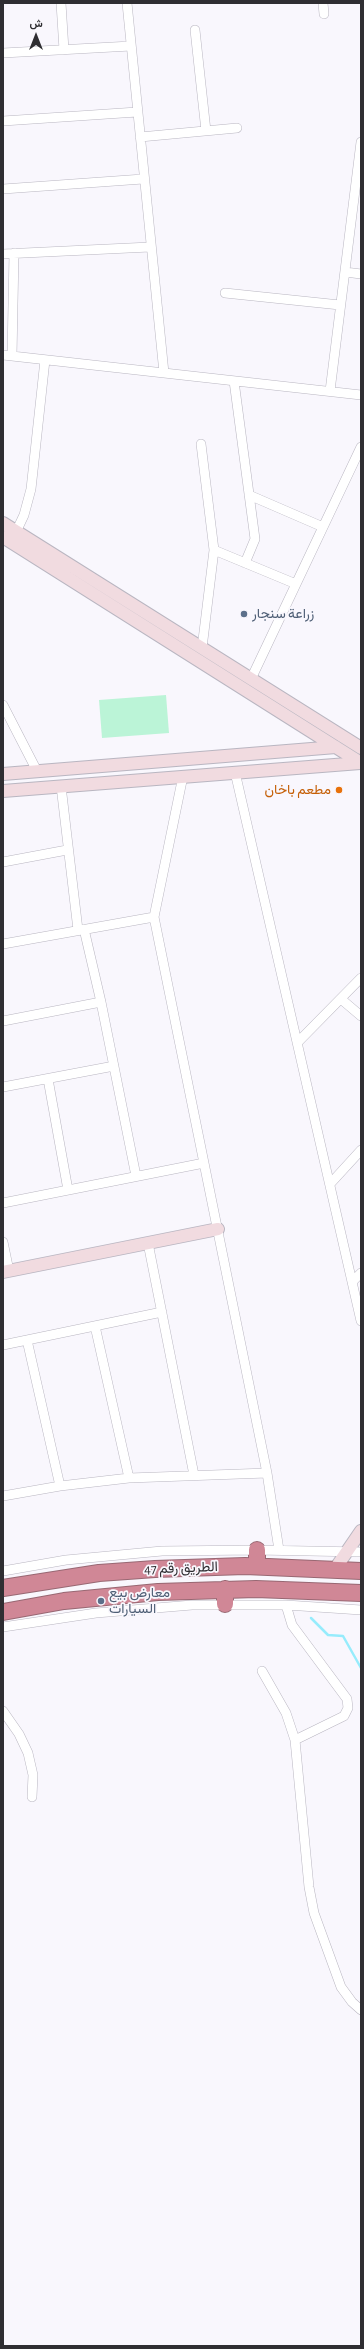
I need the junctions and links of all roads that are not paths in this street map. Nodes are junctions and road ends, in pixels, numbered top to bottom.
1 (60, 3) edge
2 (126, 3) edge
3 (323, 3) edge
4 (324, 14) dead end
5 (195, 30) dead end
6 (131, 46) junction
7 (64, 50) junction
8 (3, 53) edge
9 (137, 112) junction
10 (3, 121) edge
11 (237, 128) dead end
12 (206, 131) junction
13 (140, 137) junction
14 (361, 142) edge
15 (143, 179) junction
16 (3, 189) edge
17 (357, 208) edge
18 (150, 247) junction
19 (14, 253) junction
20 (3, 254) edge
21 (345, 272) junction
22 (361, 274) edge
23 (225, 293) dead end
24 (340, 305) junction
25 (7, 356) edge
26 (45, 360) junction
27 (164, 373) junction
28 (234, 380) junction
29 (330, 391) junction
30 (361, 395) edge
31 (201, 444) dead end
32 (361, 447) edge
33 (249, 495) junction
34 (3, 523) edge
35 (323, 527) junction
36 (16, 532) junction
37 (3, 537) edge
38 (214, 550) junction
39 (245, 563) junction
40 (296, 584) junction
41 (202, 648) junction
42 (251, 679) junction
43 (3, 705) edge
44 (346, 739) junction
45 (336, 747) junction
46 (361, 748) edge
47 (293, 751) junction
48 (360, 763) edge
49 (294, 767) junction
50 (37, 772) junction
51 (235, 772) junction
52 (3, 774) edge
53 (183, 776) junction
54 (61, 786) junction
55 (3, 791) edge
56 (67, 850) junction
57 (3, 862) edge
58 (154, 917) junction
59 (81, 930) junction
60 (3, 944) edge
61 (361, 978) edge
62 (341, 999) junction
63 (101, 1002) junction
64 (361, 1016) edge
65 (3, 1021) edge
66 (297, 1043) junction
67 (114, 1066) junction
68 (48, 1079) junction
69 (3, 1087) edge
70 (361, 1150) edge
71 (204, 1163) junction
72 (136, 1176) junction
73 (330, 1184) junction
74 (68, 1190) junction
75 (3, 1203) edge
76 (218, 1229) junction
77 (3, 1242) edge
78 (148, 1243) junction
79 (6, 1272) edge
80 (361, 1273) edge
81 (352, 1282) junction
82 (162, 1312) junction
83 (361, 1320) edge
84 (95, 1326) junction
85 (28, 1340) junction
86 (3, 1345) edge
87 (266, 1473) junction
88 (194, 1475) junction
89 (129, 1478) junction
90 (60, 1486) junction
91 (3, 1496) edge
92 (361, 1530) edge
93 (257, 1550) junction
94 (279, 1550) junction
95 (346, 1551) junction
96 (361, 1552) edge
97 (257, 1566) junction
98 (3, 1568) edge
99 (360, 1568) edge
100 (335, 1569) junction
101 (3, 1588) edge
102 (361, 1593) edge
103 (225, 1597) junction
104 (286, 1605) junction
105 (361, 1610) edge
106 (3, 1612) edge
107 (3, 1627) edge
108 (262, 1671) dead end
109 (3, 1711) edge
110 (295, 1740) junction
111 (32, 1797) dead end
112 (361, 2010) edge

1 - 7 street
2 - 6 street
3 - 4 street
5 - 12 street
6 - 7 street
6 - 9 street
7 - 8 street
9 - 10 street
9 - 13 street
11 - 12 street
12 - 13 street
13 - 15 street
14 - 17 street
15 - 16 street
15 - 18 street
17 - 21 street
18 - 19 street
18 - 27 street
19 - 20 street
19 - 25 street
21 - 22 street
21 - 24 street
23 - 24 street
24 - 29 street
25 - 26 street
26 - 27 street
26 - 36 street
27 - 28 street
28 - 29 street
28 - 33 street
29 - 30 street
31 - 38 street
32 - 35 street
33 - 35 street
33 - 39 street
34 - 36 street
35 - 40 street
36 - 41 street
37 - 45 street
38 - 39 street
38 - 41 street
39 - 40 street
40 - 42 street
41 - 42 street
42 - 44 street
43 - 50 street
44 - 45 street
44 - 46 street
45 - 47 street
45 - 48 street
47 - 49 street
47 - 50 street
48 - 49 street
49 - 51 street
50 - 52 street
51 - 53 street
51 - 66 street
53 - 54 street
53 - 58 street
54 - 55 street
54 - 56 street
56 - 57 street
56 - 59 street
58 - 59 street
58 - 71 street
59 - 60 street
59 - 63 street
61 - 62 street
62 - 64 street
62 - 66 street
63 - 65 street
63 - 67 street
66 - 73 street
67 - 68 street
67 - 72 street
68 - 69 street
68 - 74 street
70 - 73 street
71 - 72 street
71 - 76 street
72 - 74 street
73 - 81 street
74 - 75 street
76 - 78 street
76 - 87 street
77 - 79 street
78 - 79 street
78 - 82 street
80 - 81 street
81 - 83 street
82 - 84 street
82 - 88 street
84 - 85 street
84 - 89 street
85 - 86 street
85 - 90 street
87 - 88 street
87 - 94 street
88 - 89 street
89 - 90 street
90 - 91 street
92 - 95 street
93 - 94 street
93 - 97 highway
93 - 98 street
94 - 95 street
95 - 96 street
95 - 100 street
97 - 100 highway, الطريق رقم 47
97 - 101 highway, الطريق رقم 47
99 - 100 highway, الطريق رقم 47
102 - 103 highway, الطريق رقم 47
103 - 104 street
103 - 106 highway, الطريق رقم 47
103 - 107 street
104 - 105 street
104 - 110 street
108 - 110 street
109 - 111 street
110 - 112 street

